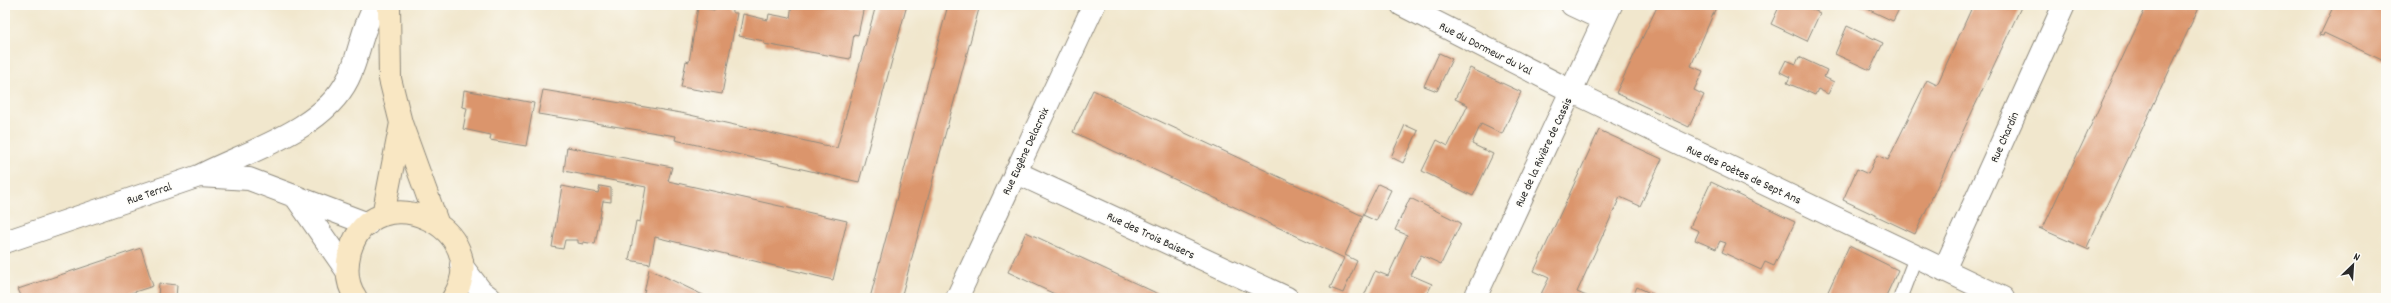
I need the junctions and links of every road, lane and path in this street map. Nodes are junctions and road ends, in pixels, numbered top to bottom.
1 (376, 5) edge
2 (389, 5) edge
3 (1094, 5) edge
4 (1402, 5) edge
5 (1572, 5) edge
6 (2064, 5) edge
7 (1607, 12) edge
8 (1571, 92) junction
9 (401, 123) junction
10 (1015, 172) junction
11 (199, 176) junction
12 (295, 196) junction
13 (376, 220) junction
14 (437, 222) junction
15 (5, 242) edge
16 (1916, 256) junction
17 (461, 265) junction
18 (1944, 270) junction
19 (347, 271) junction
20 (354, 297) edge
21 (453, 298) edge
22 (490, 298) edge
23 (957, 298) edge
24 (1287, 298) edge
25 (1475, 298) edge
26 (1900, 298) edge
27 (2003, 298) edge

1 - 11 street
2 - 9 main road
3 - 10 street, Rue Eugène Delacroix
4 - 8 street, Rue du Dormeur du Val
5 - 7 street
6 - 18 street, Rue Chardin
7 - 8 street, Rue de la Rivière de Cassis
8 - 16 street, Rue des Poètes de Sept Ans
8 - 25 street, Rue de la Rivière de Cassis
9 - 13 main road
9 - 14 main road
10 - 23 street, Rue Eugène Delacroix
10 - 24 street, Rue des Trois Baisers
11 - 12 street, Rue Terral
11 - 15 street, Rue Terral
12 - 13 street, Rue Terral
12 - 19 street
13 - 14 main road
13 - 19 main road
14 - 17 main road
16 - 18 street, Rue des Poètes de Sept Ans
16 - 26 lane
17 - 21 main road
17 - 22 street
18 - 27 street, Rue des Poètes de Sept Ans
19 - 20 main road

